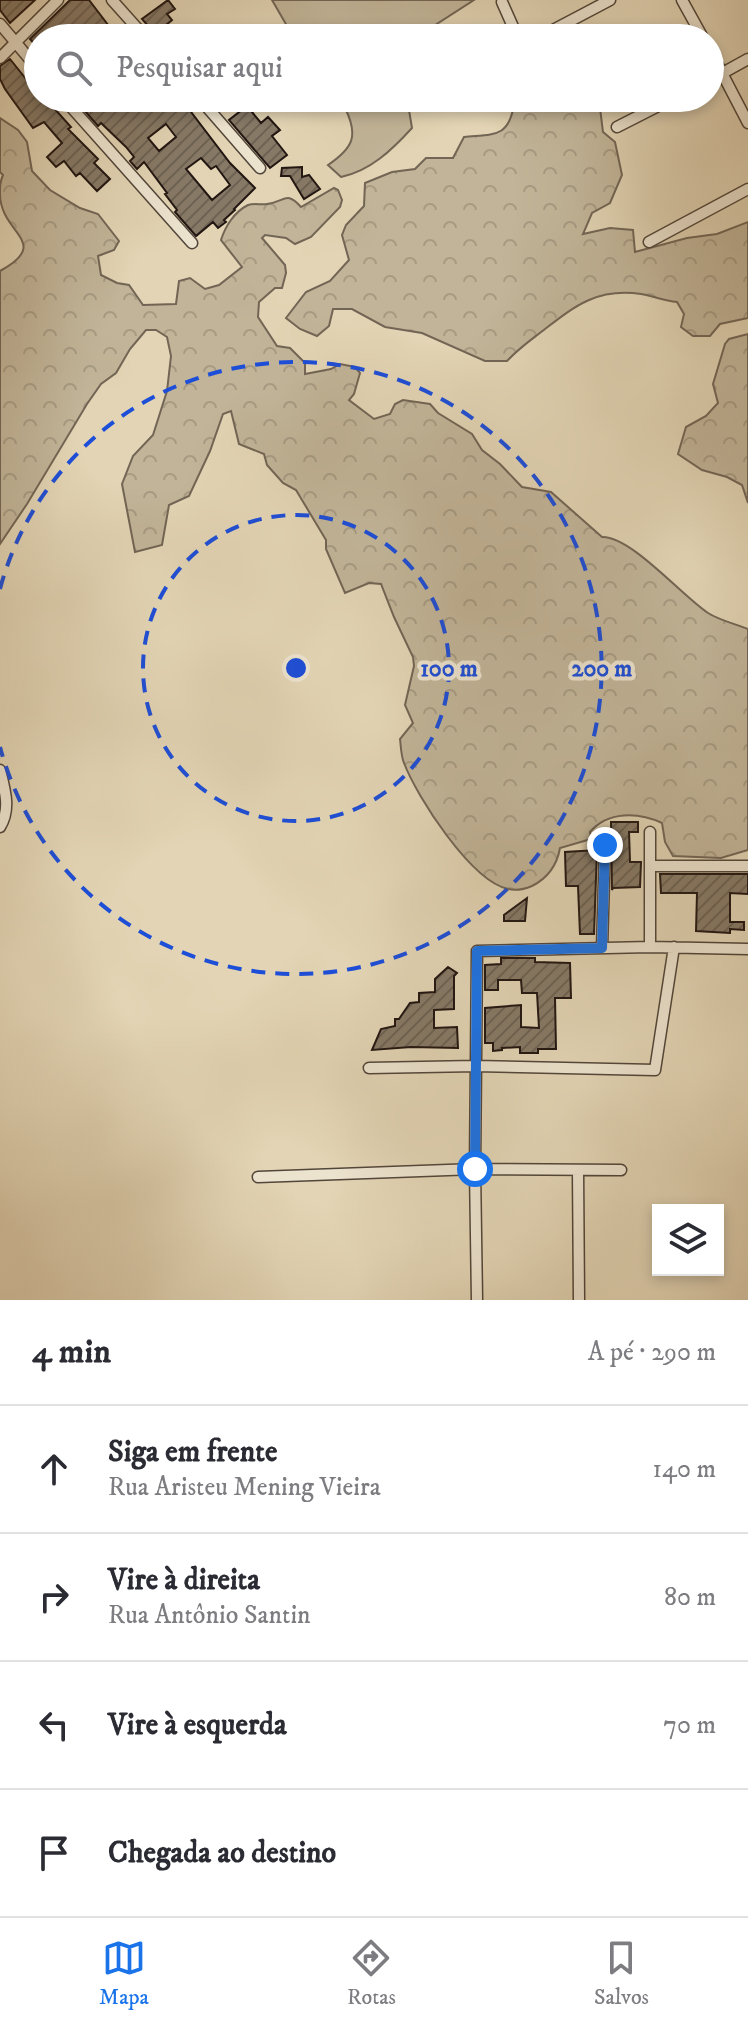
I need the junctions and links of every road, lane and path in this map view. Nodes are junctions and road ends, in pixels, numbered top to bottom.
1 (58, 0) edge
2 (112, 0) edge
3 (610, 0) edge
4 (682, 0) edge
5 (502, 2) edge
6 (0, 24) edge
7 (33, 24) edge
8 (133, 24) edge
9 (512, 24) edge
10 (565, 24) edge
11 (695, 24) edge
12 (24, 32) edge
13 (15, 41) junction
14 (24, 52) edge
15 (0, 58) edge
16 (748, 59) edge
17 (724, 72) edge
18 (724, 75) edge
19 (75, 112) edge
20 (211, 112) edge
21 (646, 112) edge
22 (748, 123) edge
23 (617, 127) dead end
24 (260, 168) dead end
25 (748, 189) edge
26 (649, 242) dead end
27 (192, 243) dead end
28 (0, 770) edge
29 (0, 827) edge
30 (650, 832) dead end
31 (605, 845) dead end
32 (651, 866) junction
33 (748, 866) edge
34 (650, 947) junction
35 (674, 947) junction
36 (602, 948) junction
37 (748, 949) edge
38 (476, 1066) junction
39 (369, 1068) dead end
40 (475, 1169) junction
41 (578, 1170) junction
42 (621, 1170) dead end
43 (258, 1177) dead end
44 (477, 1300) edge
45 (579, 1300) edge

1 - 7 street
2 - 8 street
3 - 10 street
4 - 11 street
5 - 9 street
6 - 13 street
12 - 13 street
13 - 14 street
13 - 15 street
16 - 17 street
18 - 22 street
19 - 27 street
20 - 24 street
21 - 23 street
25 - 26 street
28 - 29 street
30 - 32 street
31 - 36 street
32 - 33 street
32 - 34 street
34 - 35 street
34 - 36 street
35 - 37 street
35 - 38 street
36 - 38 street
38 - 39 street
38 - 40 street
40 - 41 street
40 - 43 street
40 - 44 street
41 - 42 street
41 - 45 street

